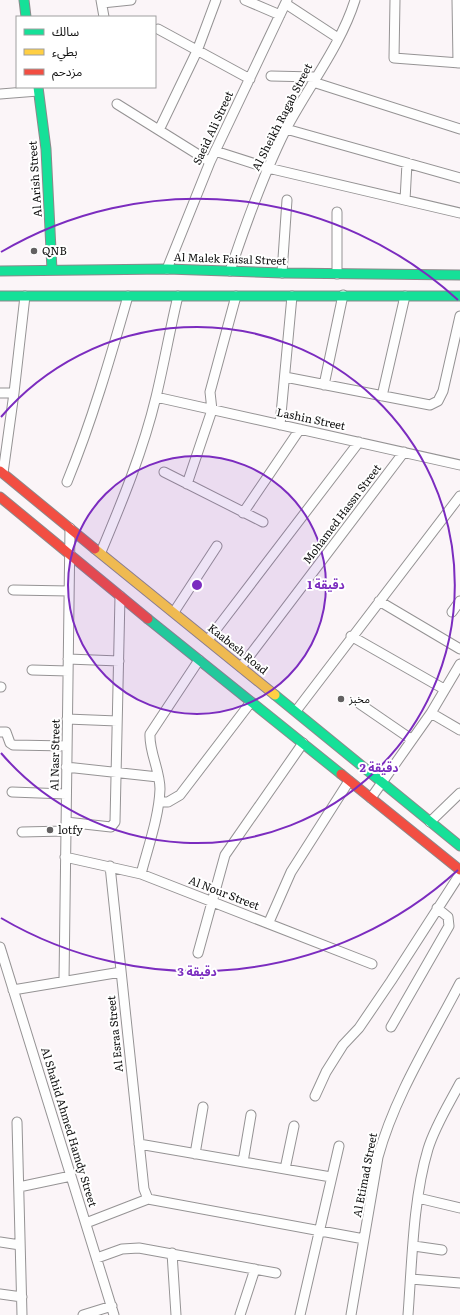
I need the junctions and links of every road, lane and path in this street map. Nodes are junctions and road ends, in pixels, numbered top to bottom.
1 (24, 0) edge
2 (131, 0) edge
3 (216, 0) edge
4 (245, 0) edge
5 (355, 0) edge
6 (395, 0) edge
7 (457, 0) edge
8 (102, 1) edge
9 (287, 2) edge
10 (280, 15) junction
11 (26, 16) edge
12 (104, 16) edge
13 (158, 28) dead end
14 (338, 38) junction
15 (197, 51) junction
16 (459, 63) edge
17 (271, 76) dead end
18 (250, 78) junction
19 (314, 80) junction
20 (38, 89) edge
21 (0, 94) edge
22 (117, 104) dead end
23 (286, 129) junction
24 (460, 129) edge
25 (159, 130) junction
26 (215, 151) junction
27 (210, 162) junction
28 (407, 163) junction
29 (268, 168) junction
30 (460, 178) edge
31 (287, 200) dead end
32 (405, 200) junction
33 (337, 212) dead end
34 (460, 213) edge
35 (167, 269) junction
36 (52, 270) junction
37 (0, 271) edge
38 (230, 271) junction
39 (282, 274) junction
40 (338, 274) junction
41 (460, 275) edge
42 (0, 296) edge
43 (25, 296) junction
44 (128, 296) junction
45 (178, 296) junction
46 (236, 296) junction
47 (292, 296) junction
48 (343, 296) junction
49 (405, 296) junction
50 (460, 296) edge
51 (460, 316) edge
52 (285, 377) junction
53 (324, 385) junction
54 (0, 393) edge
55 (14, 393) junction
56 (382, 396) junction
57 (156, 397) junction
58 (212, 410) junction
59 (280, 425) junction
60 (300, 429) junction
61 (359, 442) junction
62 (404, 452) junction
63 (460, 465) edge
64 (1, 472) edge
65 (164, 472) dead end
66 (68, 482) dead end
67 (187, 484) junction
68 (460, 496) edge
69 (0, 497) edge
70 (243, 513) junction
71 (263, 522) dead end
72 (70, 528) junction
73 (217, 546) dead end
74 (101, 552) junction
75 (69, 553) junction
76 (13, 590) dead end
77 (69, 591) junction
78 (120, 596) junction
79 (379, 601) junction
80 (460, 601) edge
81 (174, 612) junction
82 (452, 612) dead end
83 (351, 636) junction
84 (208, 640) junction
85 (460, 649) edge
86 (68, 659) junction
87 (199, 660) junction
88 (119, 661) junction
89 (460, 664) edge
90 (241, 667) junction
91 (32, 670) dead end
92 (68, 671) junction
93 (444, 689) junction
94 (251, 702) junction
95 (360, 704) dead end
96 (296, 711) junction
97 (431, 713) junction
98 (67, 719) junction
99 (117, 721) junction
100 (460, 730) edge
101 (0, 732) edge
102 (411, 739) junction
103 (303, 743) junction
104 (67, 746) junction
105 (66, 767) junction
106 (116, 772) junction
107 (158, 777) junction
108 (349, 781) junction
109 (382, 782) junction
110 (12, 792) dead end
111 (460, 793) edge
112 (66, 794) junction
113 (371, 798) junction
114 (159, 802) junction
115 (430, 822) junction
116 (66, 826) junction
117 (22, 832) dead end
118 (460, 846) edge
119 (65, 857) junction
120 (110, 866) junction
121 (460, 870) edge
122 (141, 874) junction
123 (460, 874) edge
124 (213, 901) junction
125 (437, 908) junction
126 (269, 922) junction
127 (0, 947) edge
128 (198, 953) dead end
129 (372, 964) dead end
130 (121, 972) junction
131 (64, 982) junction
132 (460, 983) edge
133 (14, 990) junction
134 (391, 1027) dead end
135 (460, 1083) edge
136 (315, 1096) dead end
137 (203, 1107) dead end
138 (251, 1115) dead end
139 (17, 1122) dead end
140 (294, 1126) dead end
141 (139, 1144) junction
142 (339, 1146) dead end
143 (195, 1154) junction
144 (243, 1162) junction
145 (285, 1169) junction
146 (71, 1176) junction
147 (331, 1177) junction
148 (19, 1187) junction
149 (418, 1198) junction
150 (148, 1199) junction
151 (460, 1208) edge
152 (86, 1223) junction
153 (318, 1231) junction
154 (364, 1239) junction
155 (0, 1242) edge
156 (20, 1245) junction
157 (414, 1246) junction
158 (442, 1250) dead end
159 (172, 1253) junction
160 (97, 1258) junction
161 (255, 1269) junction
162 (276, 1273) dead end
163 (411, 1279) junction
164 (460, 1283) edge
165 (0, 1294) edge
166 (22, 1297) junction
167 (113, 1311) edge
168 (22, 1315) edge
169 (83, 1315) edge
170 (176, 1315) edge
171 (240, 1315) edge
172 (300, 1315) edge
173 (351, 1315) edge
174 (408, 1315) edge

1 - 11 street
2 - 8 street
3 - 15 street
4 - 10 street
5 - 14 street, Al Sheikh Ragab Street
6 - 16 street
7 - 16 street
8 - 12 street
9 - 10 street, Saeid Ali Street
9 - 14 street
10 - 18 street, Saeid Ali Street
13 - 15 street
14 - 19 street, Al Sheikh Ragab Street
15 - 18 street
15 - 25 street
17 - 19 street
18 - 26 street, Saeid Ali Street
19 - 23 street, Al Sheikh Ragab Street
19 - 24 street
20 - 21 street
20 - 36 street, Al Arish Street
22 - 25 street
23 - 28 street
23 - 29 street, Al Sheikh Ragab Street
25 - 27 street
26 - 27 street, Saeid Ali Street
26 - 29 street
27 - 35 street, Saeid Ali Street
28 - 30 street
28 - 32 street
29 - 32 street
29 - 38 street, Al Sheikh Ragab Street
31 - 39 street
32 - 34 street
33 - 40 street
35 - 36 street, Al Malek Faisal Street
35 - 38 street, Al Malek Faisal Street
36 - 37 street, Al Malek Faisal Street
38 - 39 street, Al Malek Faisal Street
39 - 40 street, Al Malek Faisal Street
40 - 41 street, Al Malek Faisal Street
42 - 43 street
43 - 44 street
43 - 55 street
44 - 45 street
44 - 66 street
45 - 46 street
45 - 57 street
46 - 47 street
46 - 58 street
47 - 48 street
47 - 52 street
48 - 49 street
48 - 53 street
49 - 50 street
49 - 56 street
51 - 56 street
52 - 53 street
52 - 59 street
53 - 56 street
54 - 55 street
55 - 64 street
57 - 58 street, Lashin Street
57 - 74 street
58 - 59 street, Lashin Street
58 - 67 street
59 - 60 street, Lashin Street
60 - 61 street, Lashin Street
60 - 70 street
61 - 62 street, Lashin Street
61 - 84 street
62 - 63 street, Lashin Street
62 - 90 street, Mohamed Hassn Street
64 - 72 street, Kaabesh Road
65 - 67 street
67 - 70 street
68 - 79 street
69 - 75 street
70 - 71 street
72 - 74 street, Kaabesh Road
72 - 75 street, Al Nasr Street
73 - 81 street
74 - 81 street, Kaabesh Road
75 - 77 street, Al Nasr Street
75 - 78 street
76 - 77 street
77 - 86 street, Al Nasr Street
78 - 87 street
78 - 88 street
79 - 83 street
79 - 85 street
80 - 82 street
81 - 84 street, Kaabesh Road
83 - 93 street
83 - 96 street
84 - 90 street, Kaabesh Road
86 - 88 street
86 - 92 street, Al Nasr Street
87 - 94 street
87 - 107 street
88 - 99 street
89 - 93 street
90 - 96 street, Kaabesh Road
91 - 92 street
92 - 98 street, Al Nasr Street
93 - 97 street
94 - 103 street
94 - 114 street
95 - 102 street
96 - 109 street, Kaabesh Road
97 - 100 street
97 - 102 street
98 - 99 street
98 - 104 street, Al Nasr Street
99 - 106 street
101 - 104 street
102 - 109 street
103 - 108 street
103 - 124 street
104 - 105 street, Al Nasr Street
105 - 106 street
105 - 112 street, Al Nasr Street
106 - 107 street
106 - 116 street
107 - 114 street
108 - 113 street
108 - 126 street
109 - 113 street
109 - 115 street, Kaabesh Road
110 - 112 street
111 - 115 street
112 - 116 street, Al Nasr Street
113 - 121 street
114 - 122 street
115 - 118 street, Kaabesh Road
116 - 117 street
116 - 119 street, Al Nasr Street
119 - 120 street, Al Nour Street
119 - 131 street, Al Nasr Street
120 - 122 street, Al Nour Street
120 - 130 street, Al Esraa Street
122 - 124 street, Al Nour Street
123 - 125 street
124 - 126 street, Al Nour Street
124 - 128 street
125 - 134 street
125 - 136 street
126 - 129 street, Al Nour Street
127 - 133 street, Al Shahid Ahmed Hamdy Street
130 - 131 street
130 - 141 street, Al Esraa Street
131 - 133 street
132 - 154 street, Al Etimad Street
133 - 146 street, Al Shahid Ahmed Hamdy Street
135 - 149 street
137 - 143 street
138 - 144 street
139 - 148 street
140 - 145 street
141 - 143 street
141 - 150 street, Al Esraa Street
142 - 147 street
143 - 144 street
144 - 145 street
145 - 147 street
146 - 148 street
146 - 152 street, Al Shahid Ahmed Hamdy Street
147 - 153 street
148 - 156 street
149 - 151 street
149 - 157 street
150 - 152 street
150 - 153 street
152 - 160 street, Al Shahid Ahmed Hamdy Street
153 - 154 street
153 - 172 street
154 - 173 street, Al Etimad Street
155 - 156 street
156 - 166 street
157 - 158 street
157 - 163 street
159 - 160 street
159 - 161 street
159 - 170 street
160 - 167 street, Al Shahid Ahmed Hamdy Street
161 - 162 street
161 - 171 street
163 - 164 street
163 - 174 street
165 - 166 street
166 - 168 street
167 - 169 street

